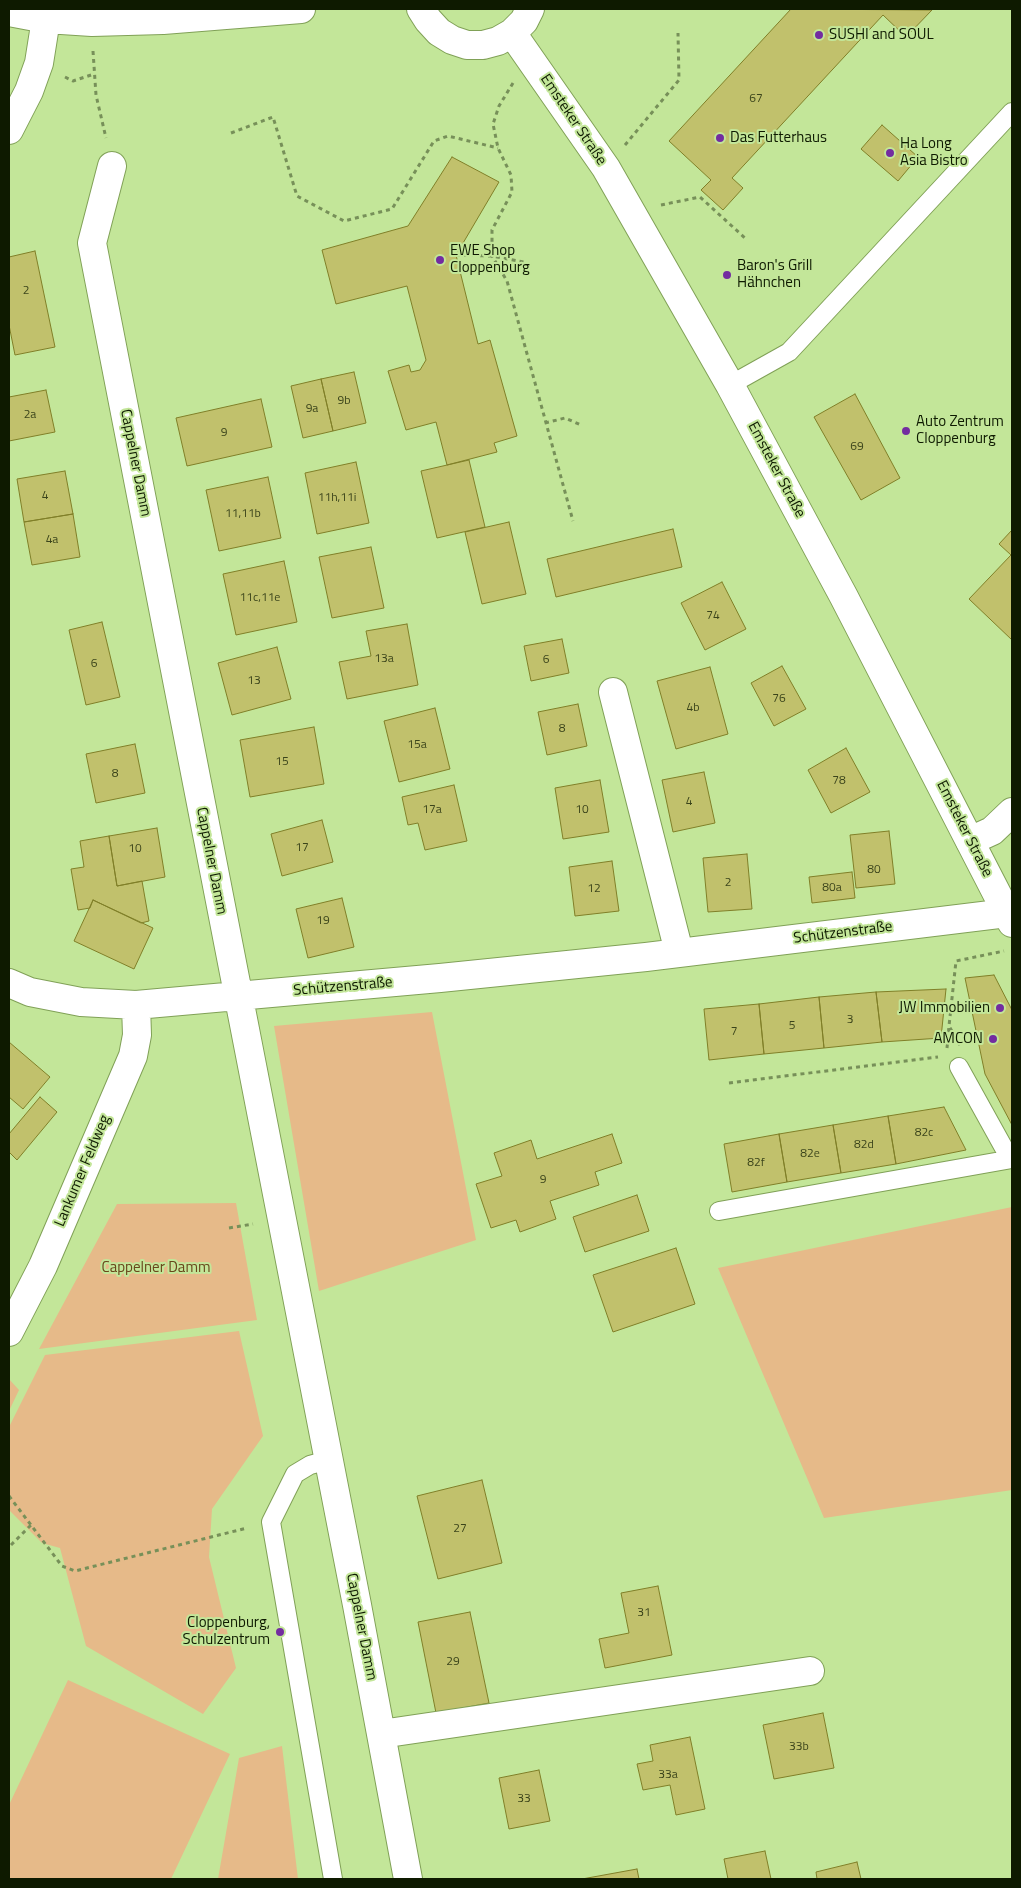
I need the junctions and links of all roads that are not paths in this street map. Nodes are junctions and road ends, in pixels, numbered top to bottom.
1 (301, 9) edge
2 (422, 9) edge
3 (530, 9) edge
4 (9, 12) edge
5 (45, 14) edge
6 (512, 33) junction
7 (1012, 112) edge
8 (9, 130) edge
9 (112, 166) road end
10 (730, 384) junction
11 (613, 692) dead end
12 (1012, 812) edge
13 (970, 840) junction
14 (1010, 918) edge
15 (679, 952) junction
16 (9, 983) edge
17 (237, 997) junction
18 (136, 1005) junction
19 (960, 1066) road end
20 (1011, 1159) edge
21 (719, 1211) dead end
22 (9, 1332) edge
23 (328, 1460) junction
24 (810, 1670) dead end
25 (381, 1734) junction
26 (333, 1879) edge
27 (408, 1879) edge

1 - 5 street
2 - 6 street
3 - 6 street
4 - 5 street
5 - 8 street
6 - 10 street, Emsteker Straße
7 - 10 lane
9 - 17 street, Cappelner Damm
10 - 13 street, Emsteker Straße
11 - 15 street
12 - 13 street
13 - 14 street, Emsteker Straße
14 - 15 street, Schützenstraße
15 - 17 street, Schützenstraße
16 - 18 street, Schützenstraße
17 - 18 street, Schützenstraße
17 - 23 street, Cappelner Damm
18 - 22 street, Lankumer Feldweg
19 - 20 lane
20 - 21 lane
23 - 25 street, Cappelner Damm
23 - 26 lane
24 - 25 street
25 - 27 street, Cappelner Damm

